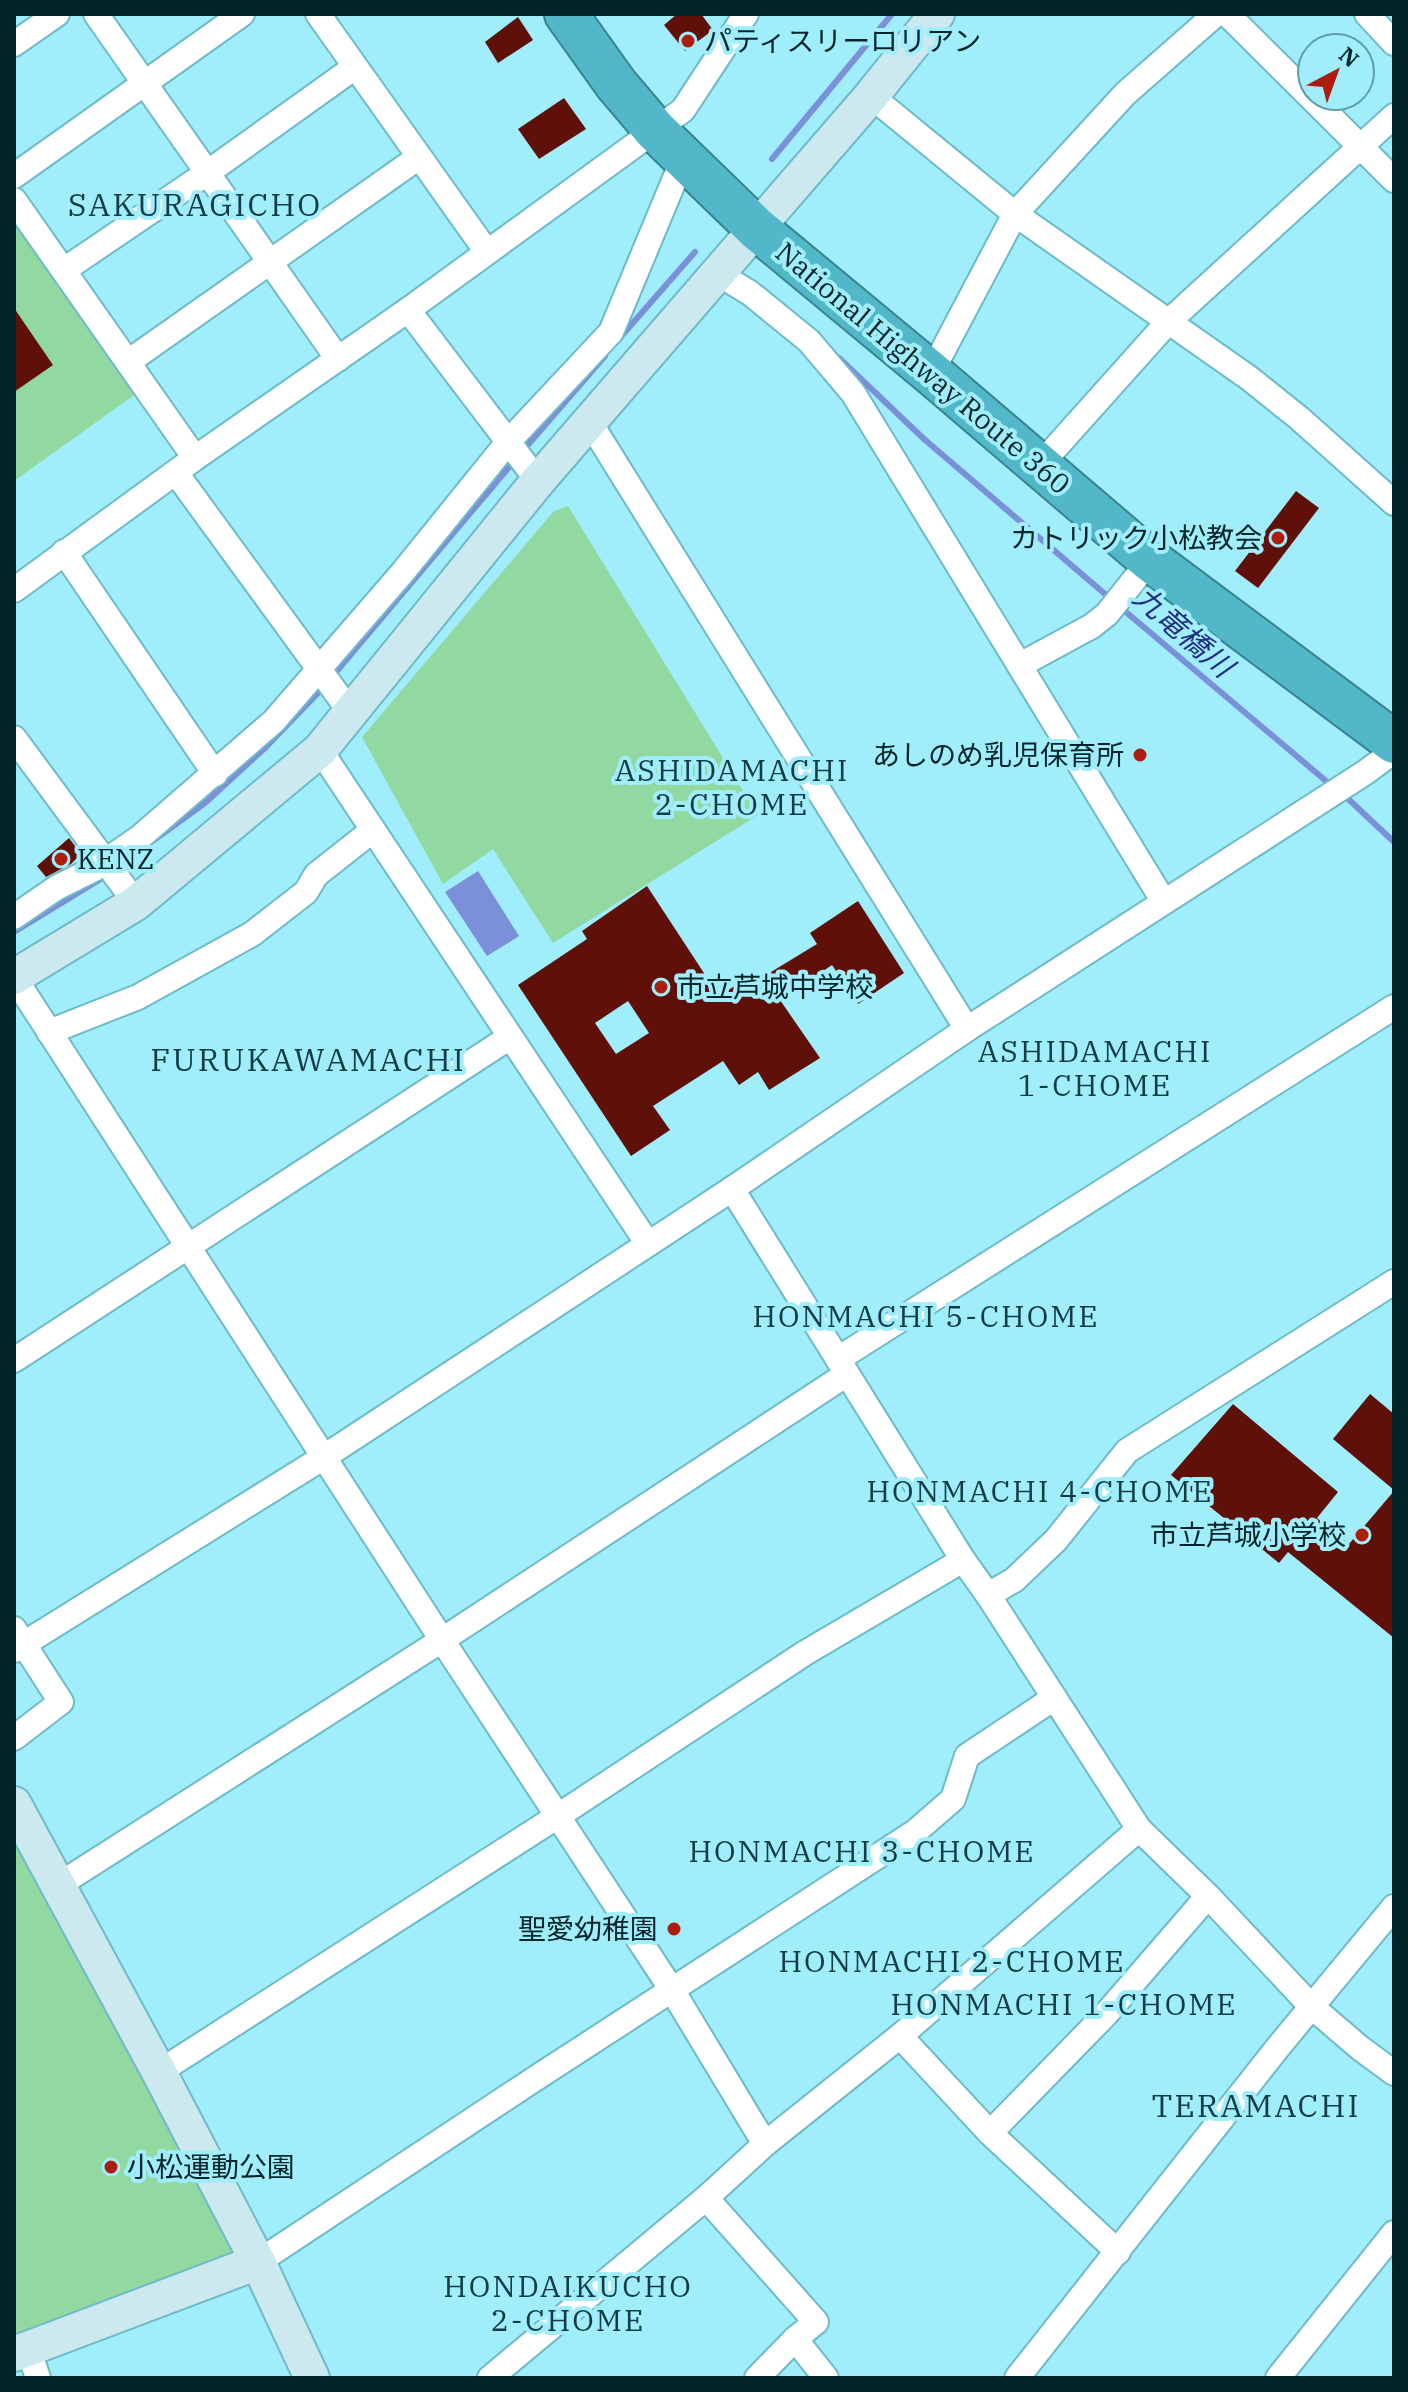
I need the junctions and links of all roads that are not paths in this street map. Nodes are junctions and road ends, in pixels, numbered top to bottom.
1 (57, 14) edge
2 (96, 14) edge
3 (242, 14) edge
4 (318, 14) edge
5 (566, 14) edge
6 (937, 14) edge
7 (1216, 14) edge
8 (1227, 14) edge
9 (1367, 14) edge
10 (738, 18) edge
11 (1394, 43) edge
12 (14, 44) edge
13 (355, 67) junction
14 (144, 82) junction
15 (871, 96) junction
16 (1394, 116) edge
17 (670, 144) junction
18 (1361, 146) junction
19 (419, 157) junction
20 (207, 173) junction
21 (14, 176) edge
22 (1394, 180) edge
23 (14, 200) edge
24 (1015, 214) junction
25 (756, 228) junction
26 (487, 252) junction
27 (270, 262) junction
28 (64, 270) junction
29 (717, 273) junction
30 (408, 310) junction
31 (1168, 322) junction
32 (338, 359) junction
33 (128, 362) junction
34 (931, 373) junction
35 (589, 421) junction
36 (508, 442) junction
37 (186, 465) junction
38 (1040, 465) junction
39 (538, 481) junction
40 (1394, 503) edge
41 (64, 552) junction
42 (1138, 576) junction
43 (14, 590) edge
44 (1020, 665) junction
45 (319, 668) junction
46 (351, 713) junction
47 (1394, 742) edge
48 (320, 750) junction
49 (1394, 751) edge
50 (18, 752) edge
51 (215, 774) junction
52 (373, 830) junction
53 (106, 862) junction
54 (1164, 902) junction
55 (136, 903) junction
56 (14, 917) edge
57 (14, 977) edge
58 (1394, 1007) edge
59 (967, 1029) junction
60 (49, 1032) junction
61 (510, 1037) junction
62 (732, 1189) junction
63 (648, 1244) junction
64 (188, 1248) junction
65 (1394, 1282) edge
66 (14, 1360) edge
67 (842, 1366) junction
68 (324, 1457) junction
69 (963, 1560) junction
70 (988, 1595) junction
71 (442, 1640) junction
72 (17, 1641) edge
73 (1054, 1698) junction
74 (14, 1738) edge
75 (14, 1804) edge
76 (558, 1816) junction
77 (1139, 1829) junction
78 (57, 1886) junction
79 (1208, 1896) junction
80 (1394, 1907) edge
81 (672, 1990) junction
82 (1311, 2006) junction
83 (900, 2036) junction
84 (159, 2072) junction
85 (1394, 2073) edge
86 (990, 2133) junction
87 (765, 2144) junction
88 (706, 2198) junction
89 (1394, 2233) edge
90 (1118, 2252) junction
91 (258, 2262) junction
92 (795, 2339) junction
93 (27, 2360) edge
94 (312, 2378) edge
95 (490, 2378) edge
96 (757, 2378) edge
97 (826, 2378) edge
98 (1018, 2378) edge
99 (1278, 2378) edge

1 - 12 street
2 - 14 street
3 - 14 street
4 - 13 street
5 - 17 highway, National Highway Route 360
6 - 15 street
7 - 24 street
8 - 18 street
9 - 11 street
10 - 17 street
13 - 19 street
13 - 20 street
14 - 20 street
14 - 21 street
15 - 24 street
15 - 25 street
16 - 18 street
17 - 25 highway, National Highway Route 360
17 - 26 street
17 - 36 street
18 - 22 street
18 - 31 street
19 - 26 street
19 - 27 street
20 - 27 street
20 - 28 street
23 - 28 street
24 - 31 street
24 - 34 street
25 - 29 street
25 - 34 highway, National Highway Route 360
26 - 30 street
27 - 32 street
27 - 33 street
28 - 33 street
29 - 35 street
29 - 44 street
30 - 32 street
30 - 36 street
31 - 38 street
31 - 40 street
32 - 37 street
33 - 37 street
34 - 38 highway, National Highway Route 360
35 - 39 street
35 - 59 street
36 - 39 street
36 - 45 street
37 - 41 street
37 - 45 street
38 - 42 highway, National Highway Route 360
39 - 46 street
41 - 43 street
41 - 51 street
42 - 44 street
42 - 47 highway, National Highway Route 360
44 - 54 street
45 - 46 street
45 - 51 street
46 - 48 street
48 - 52 street
48 - 55 street
49 - 54 street
50 - 53 street
51 - 53 street
52 - 60 street
52 - 61 street
53 - 55 street
53 - 56 street
54 - 59 street
55 - 57 street
57 - 60 street
58 - 67 street
59 - 62 street
60 - 64 street
61 - 63 street
61 - 64 street
62 - 63 street
62 - 67 street
63 - 68 street
64 - 66 street
64 - 68 street
65 - 70 street
67 - 69 street
67 - 71 street
68 - 71 street
68 - 72 street
69 - 70 street
69 - 76 street
70 - 73 street
71 - 76 street
71 - 78 street
72 - 74 street
73 - 77 street
73 - 81 street
75 - 78 street
76 - 81 street
76 - 84 street
77 - 79 street
77 - 83 street
78 - 84 street
79 - 82 street
79 - 86 street
80 - 82 street
81 - 87 street
81 - 91 street
82 - 85 street
82 - 90 street
83 - 86 street
83 - 87 street
84 - 91 street
86 - 90 street
87 - 88 street
88 - 92 street
88 - 95 street
89 - 99 street
90 - 98 street
91 - 93 street
91 - 94 street
92 - 96 street
92 - 97 street

